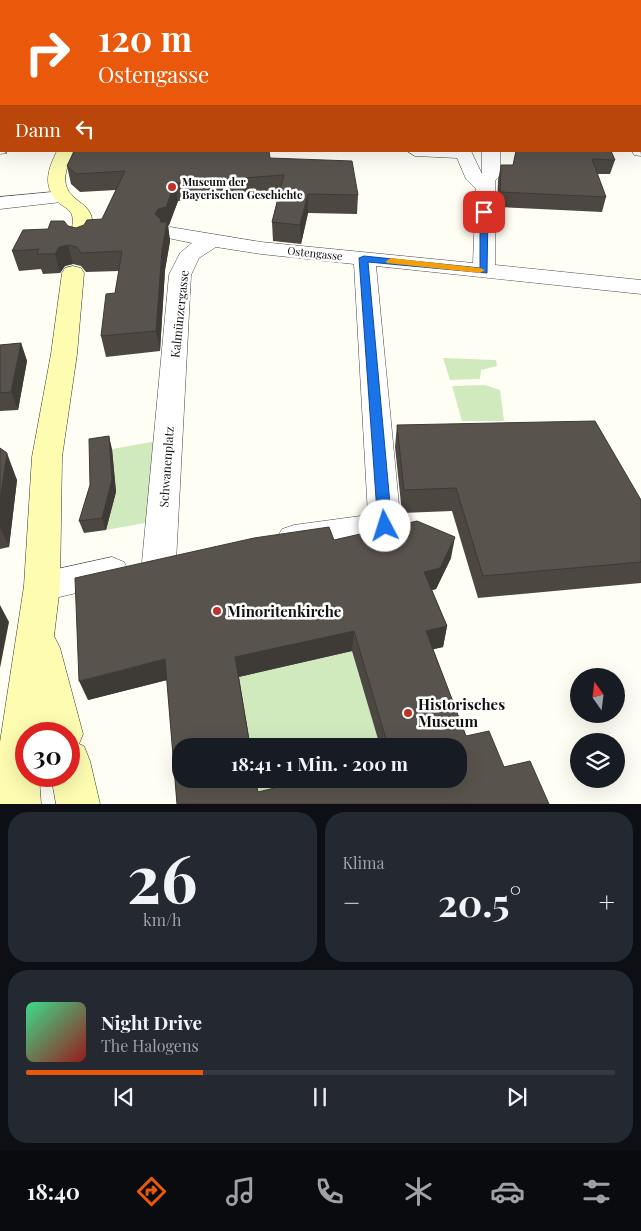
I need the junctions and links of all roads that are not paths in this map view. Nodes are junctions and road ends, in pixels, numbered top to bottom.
1 (66, 152) edge
2 (440, 152) edge
3 (491, 153) edge
4 (486, 188) junction
5 (63, 197) junction
6 (0, 204) edge
7 (82, 230) edge
8 (170, 233) dead end
9 (212, 241) junction
10 (364, 258) junction
11 (484, 271) junction
12 (73, 273) dead end
13 (641, 287) edge
14 (173, 372) joint
15 (266, 543) edge
16 (42, 586) junction
17 (37, 634) junction
18 (59, 722) edge
19 (74, 787) edge
20 (19, 804) edge
21 (78, 804) edge

1 - 5 street
2 - 4 street
3 - 4 street
4 - 11 street
5 - 6 street
5 - 7 street
8 - 9 street, Ostengasse
9 - 10 street, Ostengasse
9 - 14 street, Kalmünzergasse
10 - 11 street, Ostengasse
10 - 15 street
11 - 13 street, Ostengasse
12 - 16 street
14 - 16 street, Schwanenplatz
16 - 17 street
17 - 18 street
17 - 20 street
19 - 21 street

